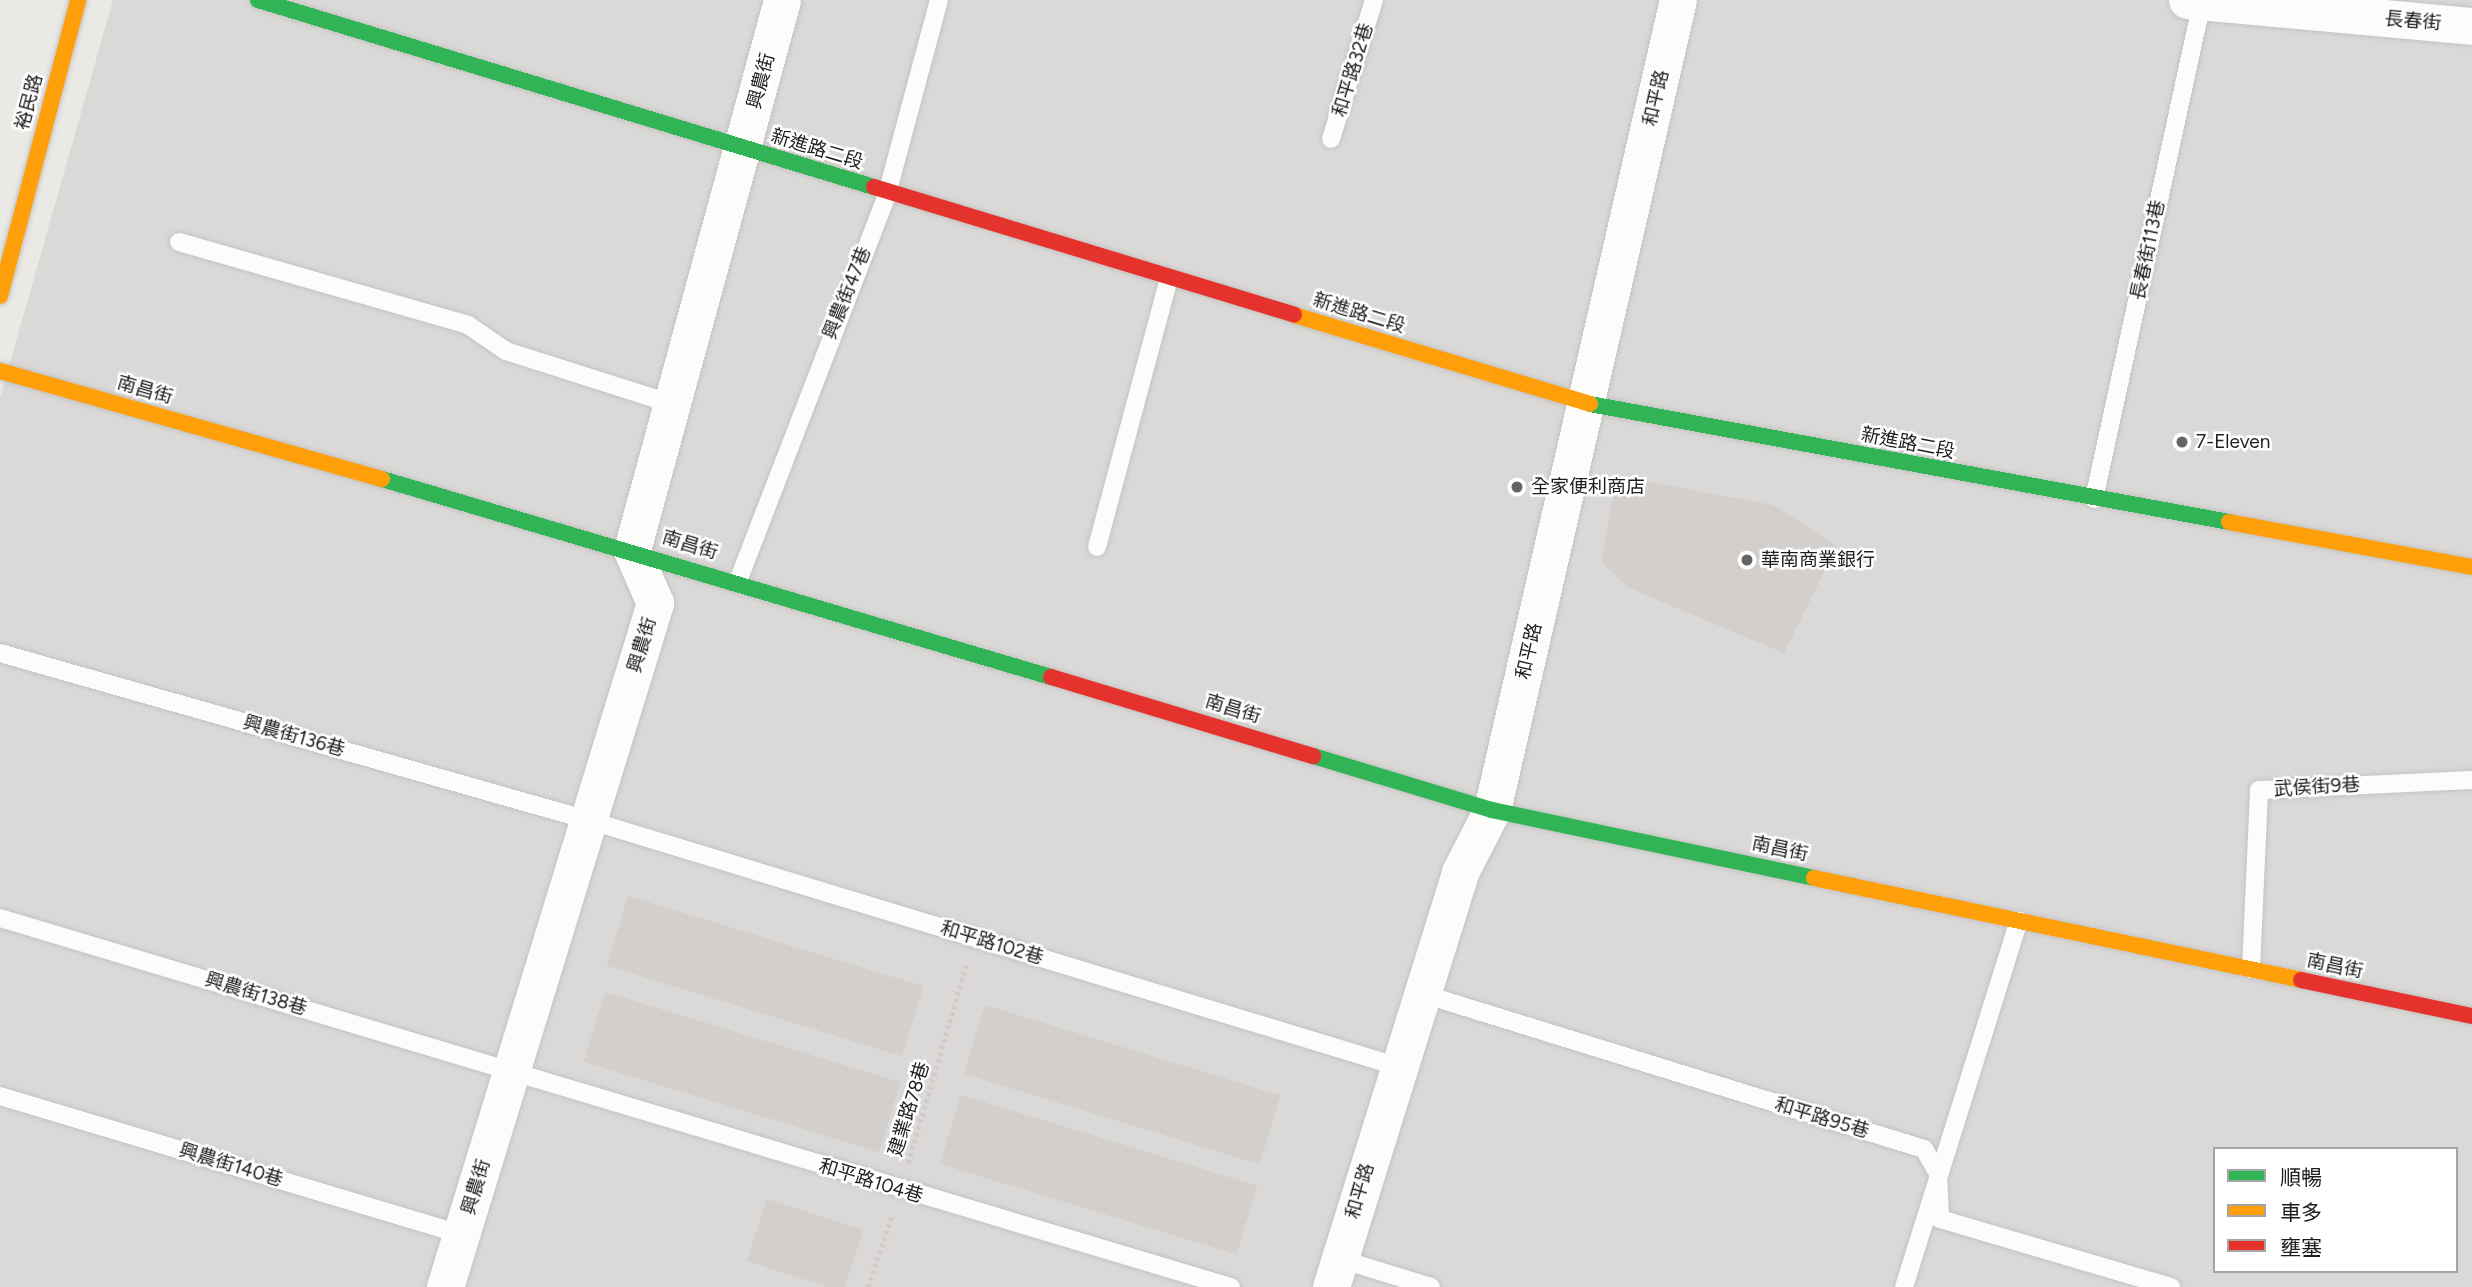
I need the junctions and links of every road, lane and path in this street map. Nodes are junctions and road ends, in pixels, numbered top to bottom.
1 (78, 0) edge
2 (258, 0) edge
3 (782, 0) edge
4 (939, 0) edge
5 (1374, 0) edge
6 (1678, 0) edge
7 (2195, 1) edge
8 (2472, 26) edge
9 (1331, 139) dead end
10 (743, 148) junction
11 (887, 194) junction
12 (179, 242) dead end
13 (1169, 278) junction
14 (0, 296) edge
15 (0, 371) edge
16 (672, 404) junction
17 (1588, 404) junction
18 (2094, 499) junction
19 (1097, 547) dead end
20 (632, 550) junction
21 (2472, 567) edge
22 (738, 582) junction
23 (0, 653) edge
24 (2472, 780) edge
25 (1492, 810) junction
26 (588, 820) junction
27 (0, 918) edge
28 (2020, 921) junction
29 (975, 938) junction
30 (2251, 969) junction
31 (1420, 993) junction
32 (2472, 1016) edge
33 (1396, 1066) junction
34 (511, 1071) junction
35 (0, 1096) edge
36 (1938, 1173) junction
37 (900, 1190) junction
38 (461, 1234) junction
39 (1336, 1273) edge
40 (445, 1287) edge
41 (868, 1287) edge
42 (1231, 1287) edge
43 (1431, 1287) edge
44 (1904, 1287) edge
45 (2171, 1287) edge

1 - 14 street, 裕民路
2 - 10 street, 新進路二段
3 - 10 street, 興農街
4 - 11 lane, 興農街47巷
5 - 9 lane, 和平路32巷
6 - 17 street, 和平路
7 - 8 street, 長春街
7 - 18 lane, 長春街113巷
10 - 11 street, 新進路二段
10 - 16 street, 興農街
11 - 13 street, 新進路二段
11 - 22 lane, 興農街47巷
12 - 16 lane
13 - 17 street, 新進路二段
13 - 19 lane
15 - 20 street, 南昌街
16 - 20 street, 興農街
17 - 18 street, 新進路二段
17 - 25 street, 和平路
18 - 21 street, 新進路二段
20 - 22 street, 南昌街
20 - 26 street, 興農街
22 - 25 street, 南昌街
23 - 26 lane, 興農街136巷
24 - 30 lane, 武侯街9巷
25 - 28 street, 南昌街
25 - 31 street, 和平路
26 - 29 lane, 和平路102巷
26 - 34 street, 興農街
27 - 34 lane, 興農街138巷
28 - 30 street, 南昌街
28 - 36 lane
29 - 33 lane, 和平路102巷
29 - 37 path, 建業路78巷
30 - 32 street, 南昌街
31 - 33 street, 和平路
31 - 36 lane, 和平路95巷
33 - 39 street, 和平路
34 - 37 lane, 和平路104巷
34 - 38 street, 興農街
35 - 38 lane, 興農街140巷
36 - 44 lane
36 - 45 lane
37 - 41 path, 建業路78巷
37 - 42 lane, 和平路104巷
38 - 40 street, 興農街
39 - 43 lane

